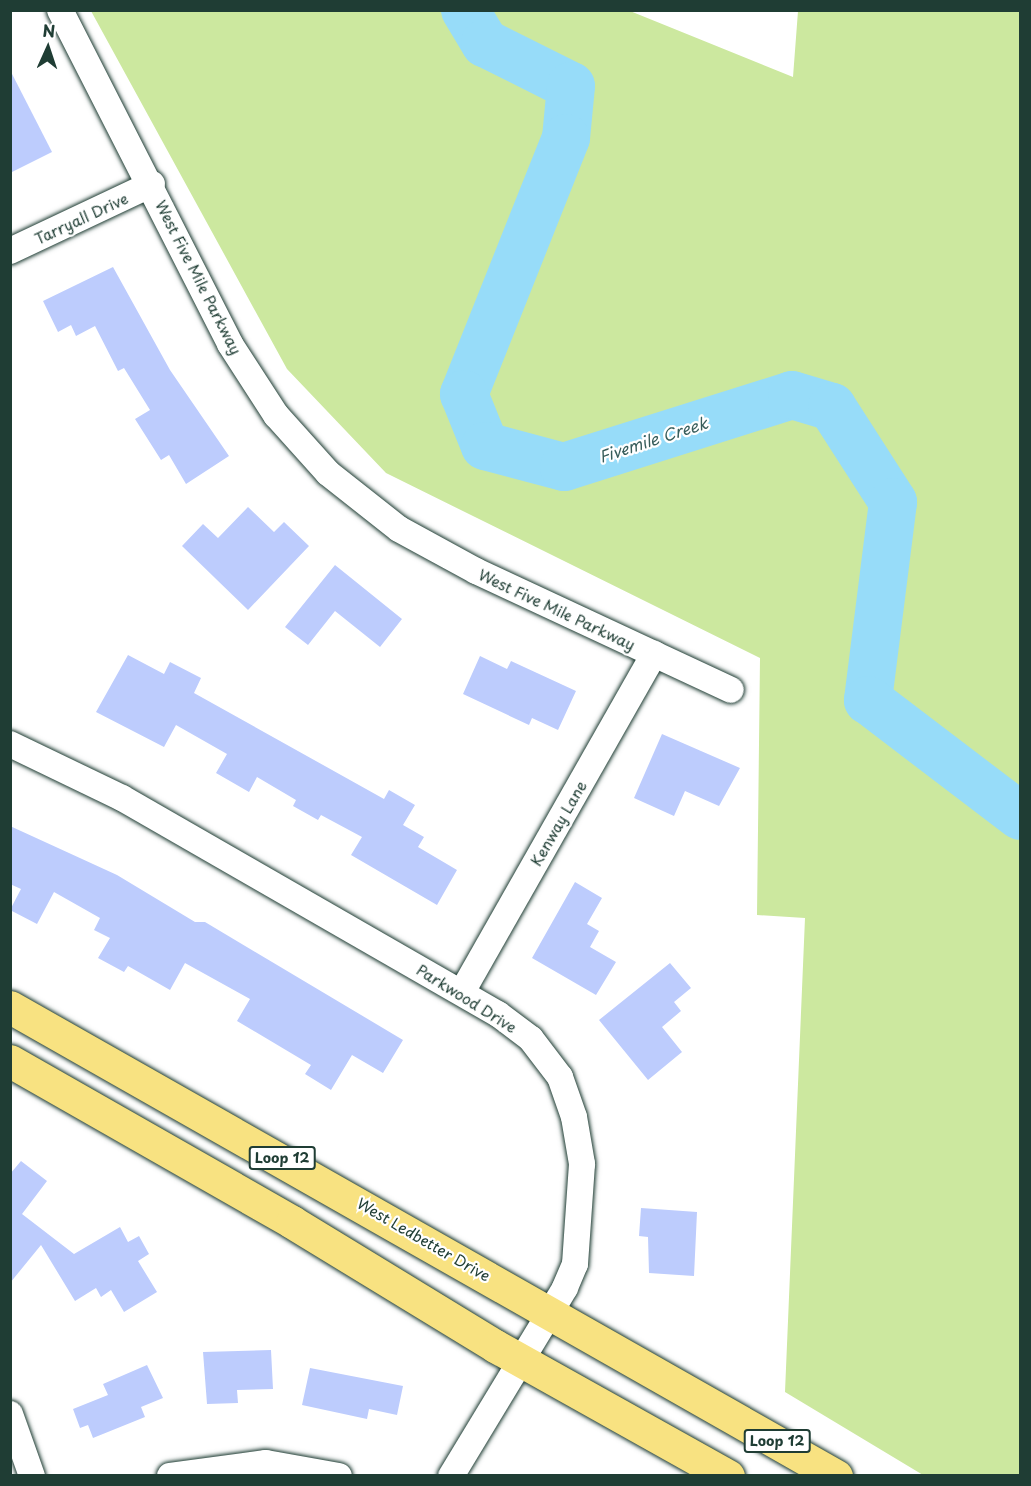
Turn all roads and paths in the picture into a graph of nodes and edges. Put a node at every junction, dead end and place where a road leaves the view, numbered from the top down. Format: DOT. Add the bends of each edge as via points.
graph roads {
  1 [pos="60,10"];
  2 [pos="152,184"];
  3 [pos="10,251"];
  4 [pos="654,654"];
  5 [pos="731,690"];
  6 [pos="10,744"];
  7 [pos="462,992"];
  8 [pos="10,1007"];
  9 [pos="10,1061"];
  10 [pos="552,1310"];
  11 [pos="522,1360"];
  12 [pos="10,1414"];
  13 [pos="32,1476"];
  14 [pos="170,1476"];
  15 [pos="339,1476"];
  16 [pos="451,1476"];
  17 [pos="728,1476"];
  18 [pos="836,1476"];
  1 -- 2 [label="street, West Five Mile Parkway"];
  2 -- 3 [label="street, Tarryall Drive"];
  2 -- 4 [label="street, West Five Mile Parkway" via="230,344 276,415 328,474 399,529"];
  4 -- 5 [label="street, West Five Mile Parkway"];
  4 -- 7 [label="street, Kenway Lane"];
  6 -- 7 [label="street, Parkwood Drive" via="122,798"];
  7 -- 10 [label="street, Parkwood Drive" via="531,1039 560,1077 574,1117 582,1164 582,1214 575,1264"];
  8 -- 10 [label="main road, West Ledbetter Drive / Loop 12"];
  9 -- 11 [label="main road"];
  10 -- 11 [label="street, Parkwood Drive"];
  10 -- 18 [label="main road, West Ledbetter Drive / Loop 12"];
  11 -- 16 [label="street, Parkwood Drive"];
  11 -- 17 [label="main road"];
  12 -- 13 [label="street"];
  14 -- 15 [label="street" via="266,1463"];
}
